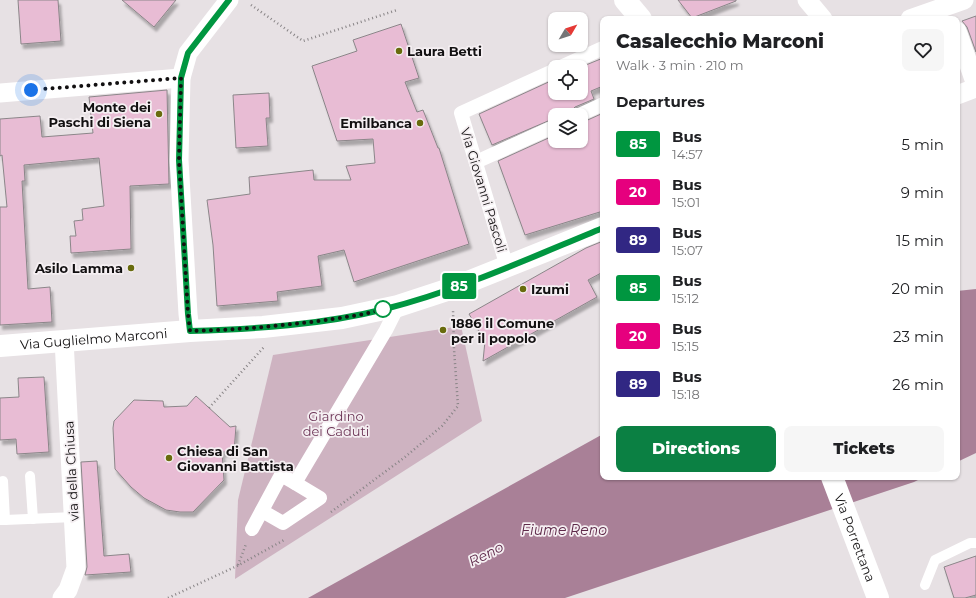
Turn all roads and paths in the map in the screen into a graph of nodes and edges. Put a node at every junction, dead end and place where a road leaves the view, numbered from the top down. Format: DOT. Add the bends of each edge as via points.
graph roads {
  1 [pos="229,0"];
  2 [pos="625,0"];
  3 [pos="807,0"];
  4 [pos="251,5"];
  5 [pos="955,8"];
  6 [pos="397,10"];
  7 [pos="638,16"];
  8 [pos="820,16"];
  9 [pos="922,16"];
  10 [pos="960,40"];
  11 [pos="600,49"];
  12 [pos="576,60"];
  13 [pos="548,73"];
  14 [pos="181,78"];
  15 [pos="976,85"];
  16 [pos="976,88"];
  17 [pos="0,93"];
  18 [pos="960,94"];
  19 [pos="600,105"];
  20 [pos="588,111"];
  21 [pos="548,129"];
  22 [pos="476,162"];
  23 [pos="600,229"];
  24 [pos="507,266"];
  25 [pos="453,288"];
  26 [pos="398,306"];
  27 [pos="190,331"];
  28 [pos="64,340"];
  29 [pos="0,346"];
  30 [pos="264,347"];
  31 [pos="209,408"];
  32 [pos="30,476"];
  33 [pos="833,480"];
  34 [pos="0,482"];
  35 [pos="295,483"];
  36 [pos="262,511"];
  37 [pos="331,512"];
  38 [pos="74,517"];
  39 [pos="33,519"];
  40 [pos="3,520"];
  41 [pos="252,529"];
  42 [pos="284,540"];
  43 [pos="976,543"];
  44 [pos="237,566"];
  45 [pos="925,586"];
  46 [pos="62,598"];
  47 [pos="168,598"];
  48 [pos="878,598"];
  1 -- 14 [label="street" via="188,53"];
  2 -- 7 [label="main road"];
  3 -- 8 [label="street"];
  4 -- 6 [label="path" via="303,41"];
  5 -- 9 [label="street"];
  10 -- 15 [label="street"];
  11 -- 12 [label="street"];
  13 -- 22 [label="street, Via Giovanni Pascoli" via="461,113"];
  14 -- 17 [label="street"];
  14 -- 27 [label="street" via="179,160"];
  16 -- 18 [label="street"];
  19 -- 20 [label="street"];
  21 -- 22 [label="street"];
  22 -- 24 [label="street, Via Giovanni Pascoli"];
  23 -- 24 [label="main road, Via Guglielmo Marconi"];
  24 -- 25 [label="main road, Via Guglielmo Marconi"];
  25 -- 26 [label="main road, Via Guglielmo Marconi"];
  25 -- 37 [label="path" via="458,406 442,426 405,457"];
  26 -- 27 [label="main road, Via Guglielmo Marconi" via="305,323"];
  26 -- 35 [label="street"];
  27 -- 28 [label="main road, Via Guglielmo Marconi"];
  28 -- 29 [label="main road, Via Guglielmo Marconi"];
  28 -- 38 [label="street, via della Chiusa"];
  30 -- 31 [label="path"];
  32 -- 39 [label="lane"];
  33 -- 48 [label="main road, Via Porrettana"];
  34 -- 40 [label="lane" via="3,482"];
  35 -- 36 [label="street" via="281,475"];
  35 -- 36 [label="street" via="320,498 283,523"];
  36 -- 41 [label="street"];
  38 -- 39 [label="lane"];
  38 -- 46 [label="street, via della Chiusa" via="76,568 68,590"];
  39 -- 40 [label="lane"];
  41 -- 44 [label="path"];
  42 -- 44 [label="path"];
  43 -- 45 [label="lane" via="970,543 935,560"];
  44 -- 47 [label="path"];
}
